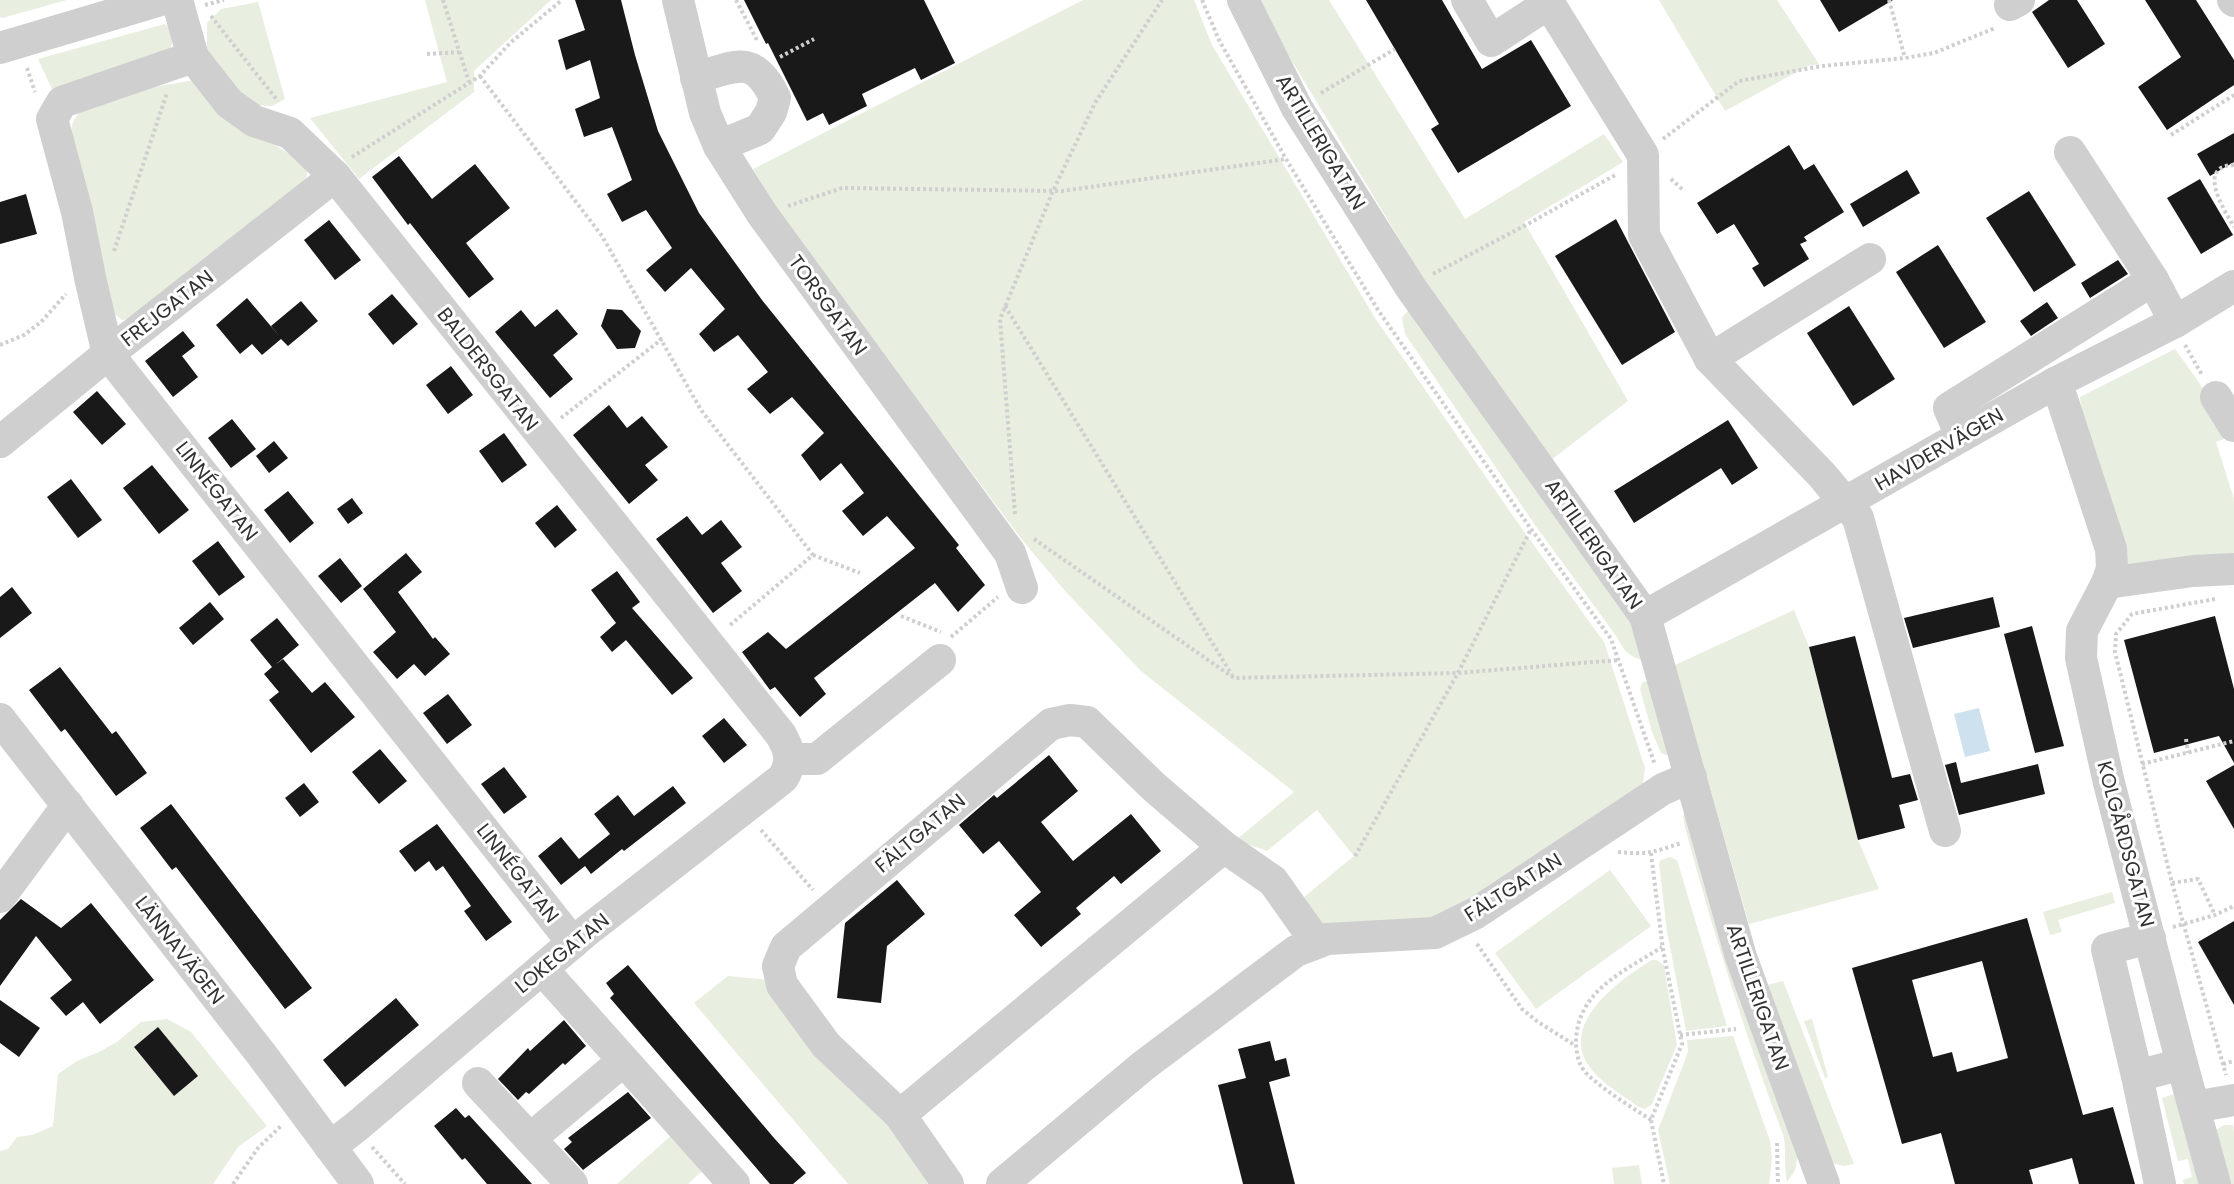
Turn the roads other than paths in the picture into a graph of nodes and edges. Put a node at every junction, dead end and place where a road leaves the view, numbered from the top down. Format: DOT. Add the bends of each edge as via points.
graph roads {
  1 [pos="161,0"];
  2 [pos="678,0"];
  3 [pos="1243,0"];
  4 [pos="1467,0"];
  5 [pos="1548,1"];
  6 [pos="190,3"];
  7 [pos="13,55"];
  8 [pos="194,57"];
  9 [pos="696,78"];
  10 [pos="719,146"];
  11 [pos="2070,152"];
  12 [pos="335,176"];
  13 [pos="1870,259"];
  14 [pos="2153,280"];
  15 [pos="2234,286"];
  16 [pos="2177,329"];
  17 [pos="108,354"];
  18 [pos="1710,359"];
  19 [pos="2055,383"];
  20 [pos="2227,391"];
  21 [pos="2234,426"];
  22 [pos="1961,436"];
  23 [pos="0,442"];
  24 [pos="1844,503"];
  25 [pos="1020,581"];
  26 [pos="2108,583"];
  27 [pos="2229,584"];
  28 [pos="1645,616"];
  29 [pos="940,660"];
  30 [pos="0,718"];
  31 [pos="791,759"];
  32 [pos="1677,783"];
  33 [pos="68,805"];
  34 [pos="1946,831"];
  35 [pos="1224,847"];
  36 [pos="0,897"];
  37 [pos="2150,938"];
  38 [pos="573,943"];
  39 [pos="1317,943"];
  40 [pos="542,969"];
  41 [pos="623,1061"];
  42 [pos="2182,1064"];
  43 [pos="2137,1076"];
  44 [pos="478,1083"];
  45 [pos="2234,1100"];
  46 [pos="2194,1107"];
  47 [pos="900,1115"];
  48 [pos="530,1139"];
  49 [pos="330,1147"];
  50 [pos="358,1184"];
  51 [pos="572,1184"];
  52 [pos="734,1184"];
  53 [pos="948,1184"];
  54 [pos="1002,1184"];
  55 [pos="1824,1184"];
  56 [pos="2160,1184"];
  57 [pos="2215,1184"];
  1 -- 7 [label="street"];
  2 -- 9 [label="street, TORSGATAN"];
  3 -- 28 [label="street, ARTILLERIGATAN" via="1297,108 1411,288"];
  4 -- 5 [label="street" via="1491,41"];
  5 -- 18 [label="street" via="1643,155 1644,235"];
  6 -- 8 [label="street, BALDERSGATAN"];
  8 -- 12 [label="street, BALDERSGATAN" via="229,103 254,121 290,133"];
  8 -- 17 [label="street, LINNÉGATAN" via="62,102 52,119"];
  9 -- 10 [label="street, TORSGATAN"];
  9 -- 10 [label="street" via="736,66 756,70 767,80 775,98 760,129"];
  10 -- 25 [label="street, TORSGATAN" via="762,214 1010,553"];
  11 -- 14 [label="street"];
  12 -- 17 [label="street, FREJGATAN"];
  12 -- 31 [label="street, BALDERSGATAN" via="781,735"];
  13 -- 18 [label="street"];
  14 -- 16 [label="street"];
  14 -- 22 [label="street" via="1949,408"];
  15 -- 16 [label="street, HAVDERVÄGEN"];
  16 -- 19 [label="street, HAVDERVÄGEN"];
  17 -- 23 [label="street, FREJGATAN"];
  17 -- 38 [label="street, LINNÉGATAN"];
  18 -- 24 [label="street"];
  19 -- 22 [label="street, HAVDERVÄGEN"];
  19 -- 26 [label="street, KOLGÅRDSGATAN" via="2111,549"];
  20 -- 21 [label="street"];
  22 -- 24 [label="street, HAVDERVÄGEN"];
  24 -- 28 [label="street, HAVDERVÄGEN"];
  24 -- 34 [label="street" via="1858,518"];
  26 -- 27 [label="street" via="2193,571"];
  26 -- 37 [label="street, KOLGÅRDSGATAN" via="2082,631 2081,658"];
  28 -- 32 [label="street, ARTILLERIGATAN"];
  29 -- 31 [label="street" via="817,759"];
  30 -- 33 [label="street, LÄNNAVÄGEN"];
  31 -- 38 [label="street, LOKEGATAN" via="783,778"];
  32 -- 39 [label="street, FÄLTGATAN" via="1476,913 1435,933 1328,939"];
  32 -- 55 [label="street, ARTILLERIGATAN"];
  33 -- 36 [label="street"];
  33 -- 49 [label="street, LÄNNAVÄGEN"];
  35 -- 39 [label="street, FÄLTGATAN" via="1273,880"];
  35 -- 47 [label="street"];
  35 -- 47 [label="street, FÄLTGATAN" via="1154,788 1086,722 1052,724 829,909 786,947 778,966 782,985 826,1045"];
  37 -- 42 [label="street, KOLGÅRDSGATAN"];
  37 -- 43 [label="street" via="2107,949"];
  38 -- 40 [label="street, LOKEGATAN"];
  39 -- 54 [label="street, FÄLTGATAN" via="1296,951 1143,1066"];
  40 -- 41 [label="street"];
  40 -- 49 [label="street, LOKEGATAN"];
  41 -- 48 [label="street"];
  41 -- 52 [label="street"];
  42 -- 43 [label="street"];
  42 -- 46 [label="street, KOLGÅRDSGATAN"];
  43 -- 56 [label="street"];
  44 -- 48 [label="street"];
  45 -- 46 [label="street"];
  46 -- 57 [label="street, KOLGÅRDSGATAN"];
  47 -- 53 [label="street, FÄLTGATAN"];
  48 -- 51 [label="street"];
  49 -- 50 [label="street, LÄNNAVÄGEN"];
}
